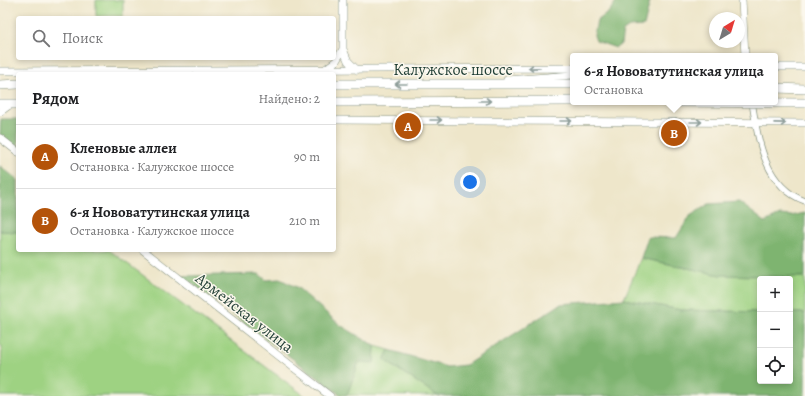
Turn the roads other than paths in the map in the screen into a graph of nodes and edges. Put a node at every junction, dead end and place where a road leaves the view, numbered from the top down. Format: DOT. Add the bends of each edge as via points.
graph roads {
  1 [pos="343,0"];
  2 [pos="742,0"];
  3 [pos="343,49"];
  4 [pos="745,53"];
  5 [pos="778,67"];
  6 [pos="805,67"];
  7 [pos="570,68"];
  8 [pos="43,69"];
  9 [pos="0,70"];
  10 [pos="324,70"];
  11 [pos="357,70"];
  12 [pos="71,72"];
  13 [pos="570,75"];
  14 [pos="0,84"];
  15 [pos="16,84"];
  16 [pos="336,84"];
  17 [pos="454,84"];
  18 [pos="570,84"];
  19 [pos="778,88"];
  20 [pos="805,89"];
  21 [pos="570,101"];
  22 [pos="336,102"];
  23 [pos="778,103"];
  24 [pos="805,103"];
  25 [pos="0,104"];
  26 [pos="15,104"];
  27 [pos="752,105"];
  28 [pos="0,112"];
  29 [pos="336,120"];
  30 [pos="755,123"];
  31 [pos="805,123"];
  32 [pos="0,138"];
  33 [pos="16,150"];
  34 [pos="805,201"];
  35 [pos="146,252"];
  36 [pos="330,396"];
  1 -- 3 [label="street"];
  2 -- 4 [label="street"];
  3 -- 10 [label="street" via="336,61"];
  3 -- 11 [label="street" via="348,61"];
  5 -- 6 [label="street"];
  7 -- 11 [label="street, one-way"];
  8 -- 9 [label="street"];
  8 -- 10 [label="street"];
  8 -- 12 [label="street"];
  10 -- 11 [label="street"];
  13 -- 17 [label="street"];
  14 -- 15 [label="highway"];
  17 -- 16 [label="highway, Калужское шоссе, one-way"];
  17 -- 18 [label="highway, Калужское шоссе"];
  19 -- 20 [label="highway"];
  22 -- 21 [label="highway, Калужское шоссе, one-way"];
  23 -- 24 [label="highway, bridge"];
  25 -- 26 [label="highway"];
  26 -- 28 [label="street"];
  27 -- 30 [label="street"];
  29 -- 30 [label="street, one-way"];
  30 -- 31 [label="street, one-way"];
  30 -- 34 [label="street" via="764,159 777,180"];
  32 -- 33 [label="street"];
  35 -- 36 [label="street, Армейская улица"];
}
